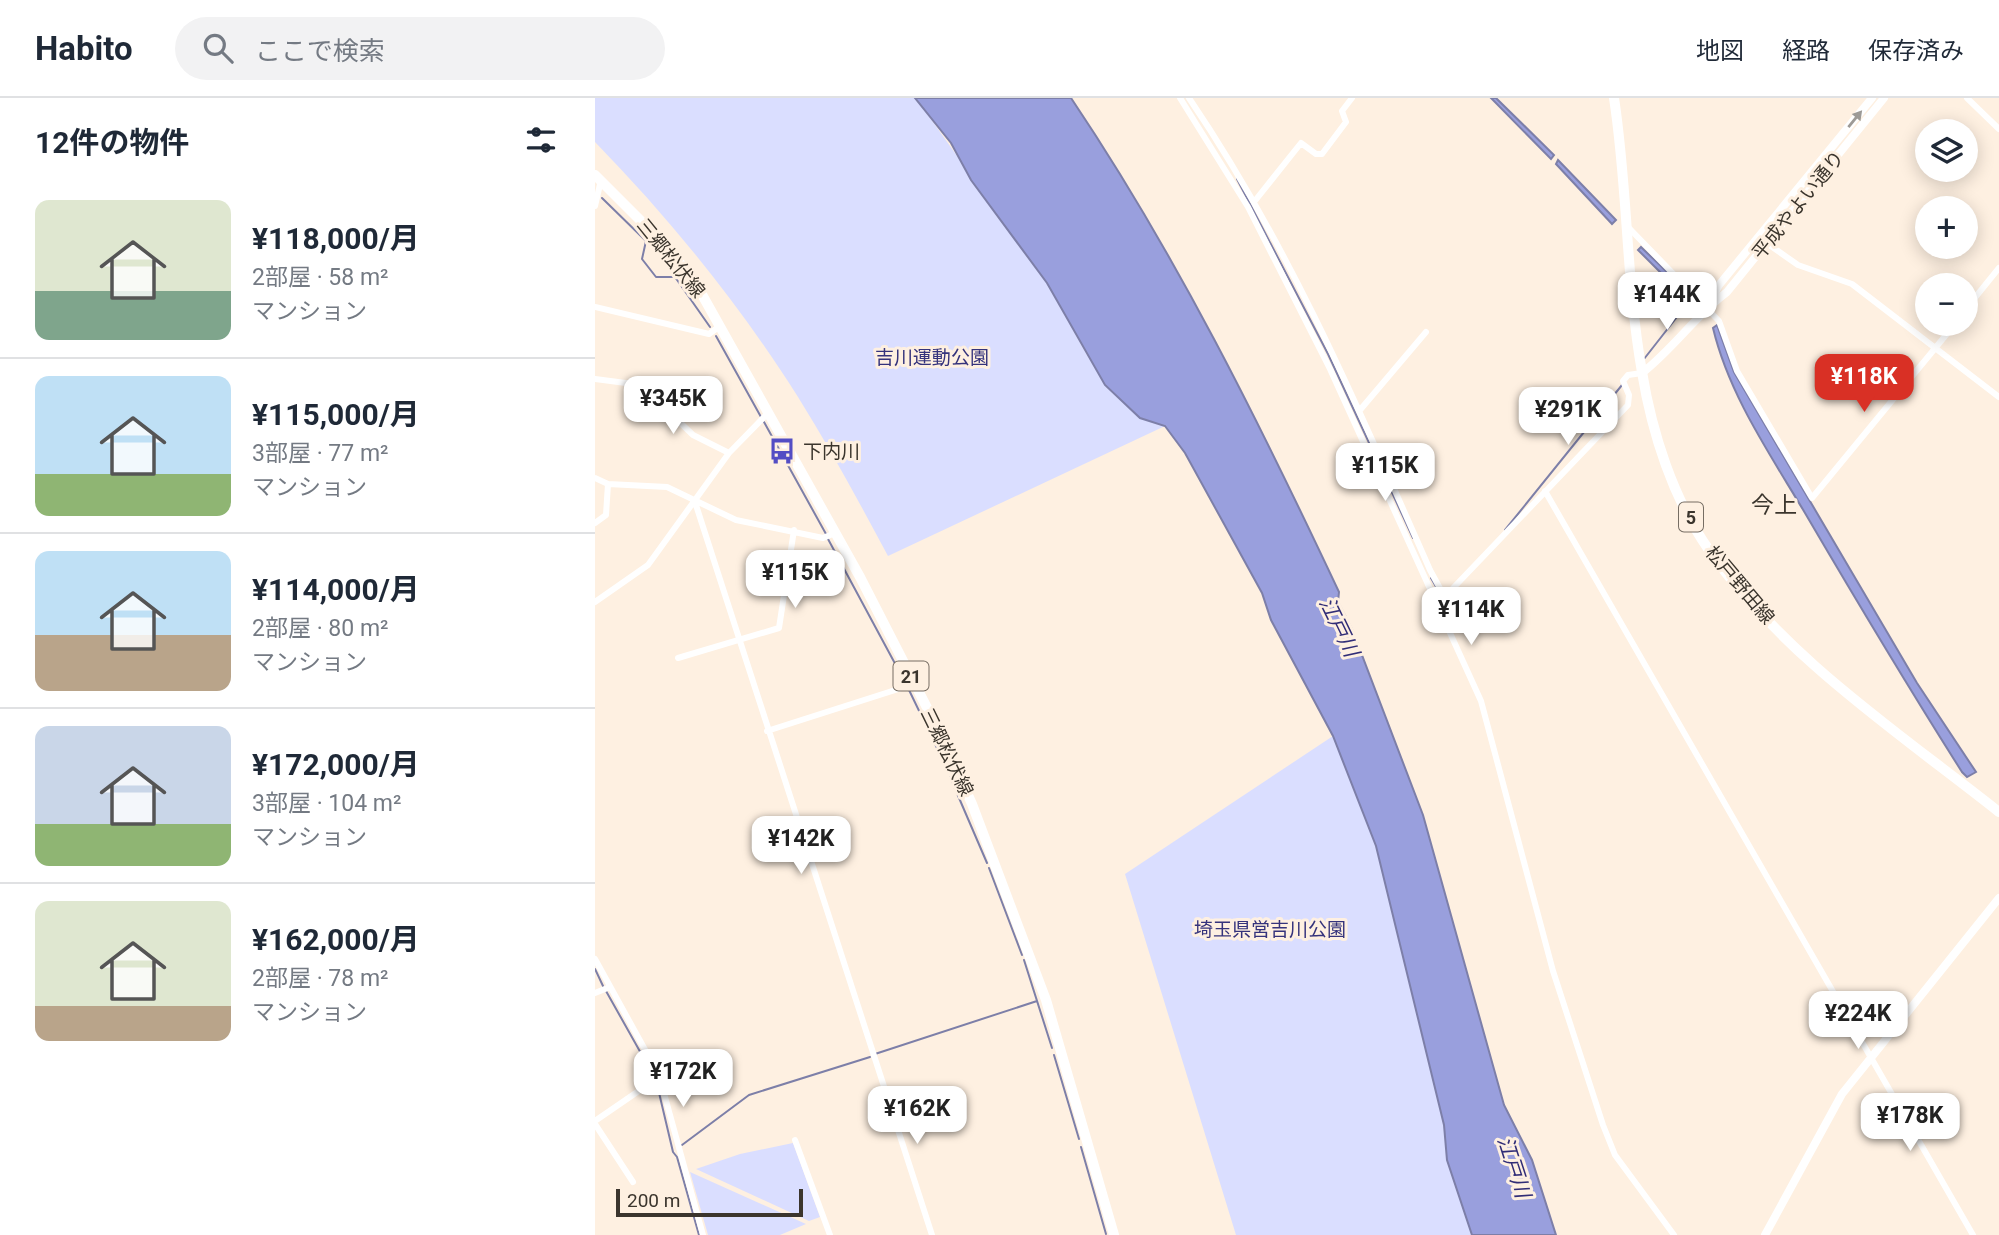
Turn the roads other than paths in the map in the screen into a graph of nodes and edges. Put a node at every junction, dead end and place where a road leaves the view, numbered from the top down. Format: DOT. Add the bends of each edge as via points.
graph roads {
  1 [pos="1180,98"];
  2 [pos="1189,98"];
  3 [pos="1352,98"];
  4 [pos="1614,98"];
  5 [pos="1872,98"];
  6 [pos="1884,98"];
  7 [pos="1967,98"];
  8 [pos="1999,129"];
  9 [pos="598,177"];
  10 [pos="1255,202"];
  11 [pos="595,206"];
  12 [pos="1248,207"];
  13 [pos="1627,226"];
  14 [pos="1768,244"];
  15 [pos="1999,268"];
  16 [pos="1978,294"];
  17 [pos="595,307"];
  18 [pos="1707,307"];
  19 [pos="721,326"];
  20 [pos="1426,332"];
  21 [pos="1945,336"];
  22 [pos="1936,346"];
  23 [pos="1642,373"];
  24 [pos="595,379"];
  25 [pos="1999,397"];
  26 [pos="1360,410"];
  27 [pos="763,418"];
  28 [pos="729,453"];
  29 [pos="595,477"];
  30 [pos="608,484"];
  31 [pos="1545,491"];
  32 [pos="695,502"];
  33 [pos="595,523"];
  34 [pos="794,530"];
  35 [pos="830,535"];
  36 [pos="1447,596"];
  37 [pos="595,602"];
  38 [pos="1436,606"];
  39 [pos="738,639"];
  40 [pos="678,657"];
  41 [pos="914,684"];
  42 [pos="767,731"];
  43 [pos="1999,812"];
  44 [pos="1999,898"];
  45 [pos="595,959"];
  46 [pos="610,987"];
  47 [pos="595,993"];
  48 [pos="1871,1058"];
  49 [pos="643,1088"];
  50 [pos="595,1123"];
  51 [pos="795,1140"];
  52 [pos="633,1182"];
  53 [pos="703,1235"];
  54 [pos="830,1235"];
  55 [pos="932,1235"];
  56 [pos="1114,1235"];
  57 [pos="1674,1235"];
  58 [pos="1765,1235"];
  59 [pos="1973,1235"];
  1 -- 12 [label="street"];
  2 -- 10 [label="street"];
  3 -- 10 [label="street" via="1342,111 1346,122 1322,154 1301,143"];
  4 -- 13 [label="main road, 松戸野田線 / 5"];
  18 -- 5 [label="street, 平成やよい通り, one-way" via="1719,285"];
  6 -- 14 [label="street, 平成やよい通り"];
  7 -- 8 [label="street"];
  9 -- 11 [label="street"];
  9 -- 19 [label="main road, 三郷松伏線 / 21" via="667,247"];
  10 -- 12 [label="street"];
  10 -- 26 [label="street"];
  12 -- 38 [label="street" via="1330,369"];
  13 -- 18 [label="street"];
  13 -- 23 [label="main road, 松戸野田線 / 5"];
  14 -- 18 [label="street, 平成やよい通り" via="1727,292"];
  14 -- 22 [label="street" via="1798,265 1852,284"];
  15 -- 16 [label="street"];
  17 -- 19 [label="street" via="709,334"];
  18 -- 22 [label="street" via="1719,321 1737,371 1812,498"];
  18 -- 23 [label="street, 平成やよい通り" via="1666,354"];
  19 -- 27 [label="main road, 三郷松伏線 / 21"];
  20 -- 26 [label="street"];
  21 -- 22 [label="street"];
  22 -- 25 [label="street"];
  23 -- 31 [label="street" via="1628,375 1623,381 1628,405"];
  23 -- 43 [label="main road, 松戸野田線 / 5" via="1654,425 1678,492 1707,548 1743,594 1831,679"];
  24 -- 28 [label="street" via="641,385 693,435"];
  26 -- 36 [label="street" via="1430,570"];
  27 -- 28 [label="street"];
  27 -- 35 [label="main road, 三郷松伏線 / 21"];
  28 -- 32 [label="street"];
  29 -- 30 [label="street"];
  30 -- 32 [label="street" via="667,487"];
  30 -- 33 [label="street" via="606,515"];
  31 -- 36 [label="street"];
  31 -- 48 [label="street"];
  32 -- 34 [label="street" via="736,520"];
  32 -- 37 [label="street" via="648,565"];
  32 -- 39 [label="street"];
  34 -- 35 [label="street"];
  34 -- 39 [label="street" via="779,628"];
  35 -- 41 [label="main road, 三郷松伏線 / 21"];
  36 -- 38 [label="street"];
  38 -- 57 [label="street" via="1485,713 1553,971 1603,1125 1623,1167"];
  39 -- 40 [label="street"];
  39 -- 42 [label="street"];
  41 -- 42 [label="street"];
  41 -- 56 [label="main road, 三郷松伏線 / 21" via="972,804 1027,943"];
  42 -- 55 [label="street"];
  44 -- 48 [label="street"];
  45 -- 46 [label="street"];
  46 -- 47 [label="street"];
  46 -- 53 [label="street" via="659,1074"];
  48 -- 58 [label="street" via="1831,1111"];
  48 -- 59 [label="street"];
  49 -- 50 [label="street"];
  50 -- 52 [label="street"];
  51 -- 54 [label="street"];
}
